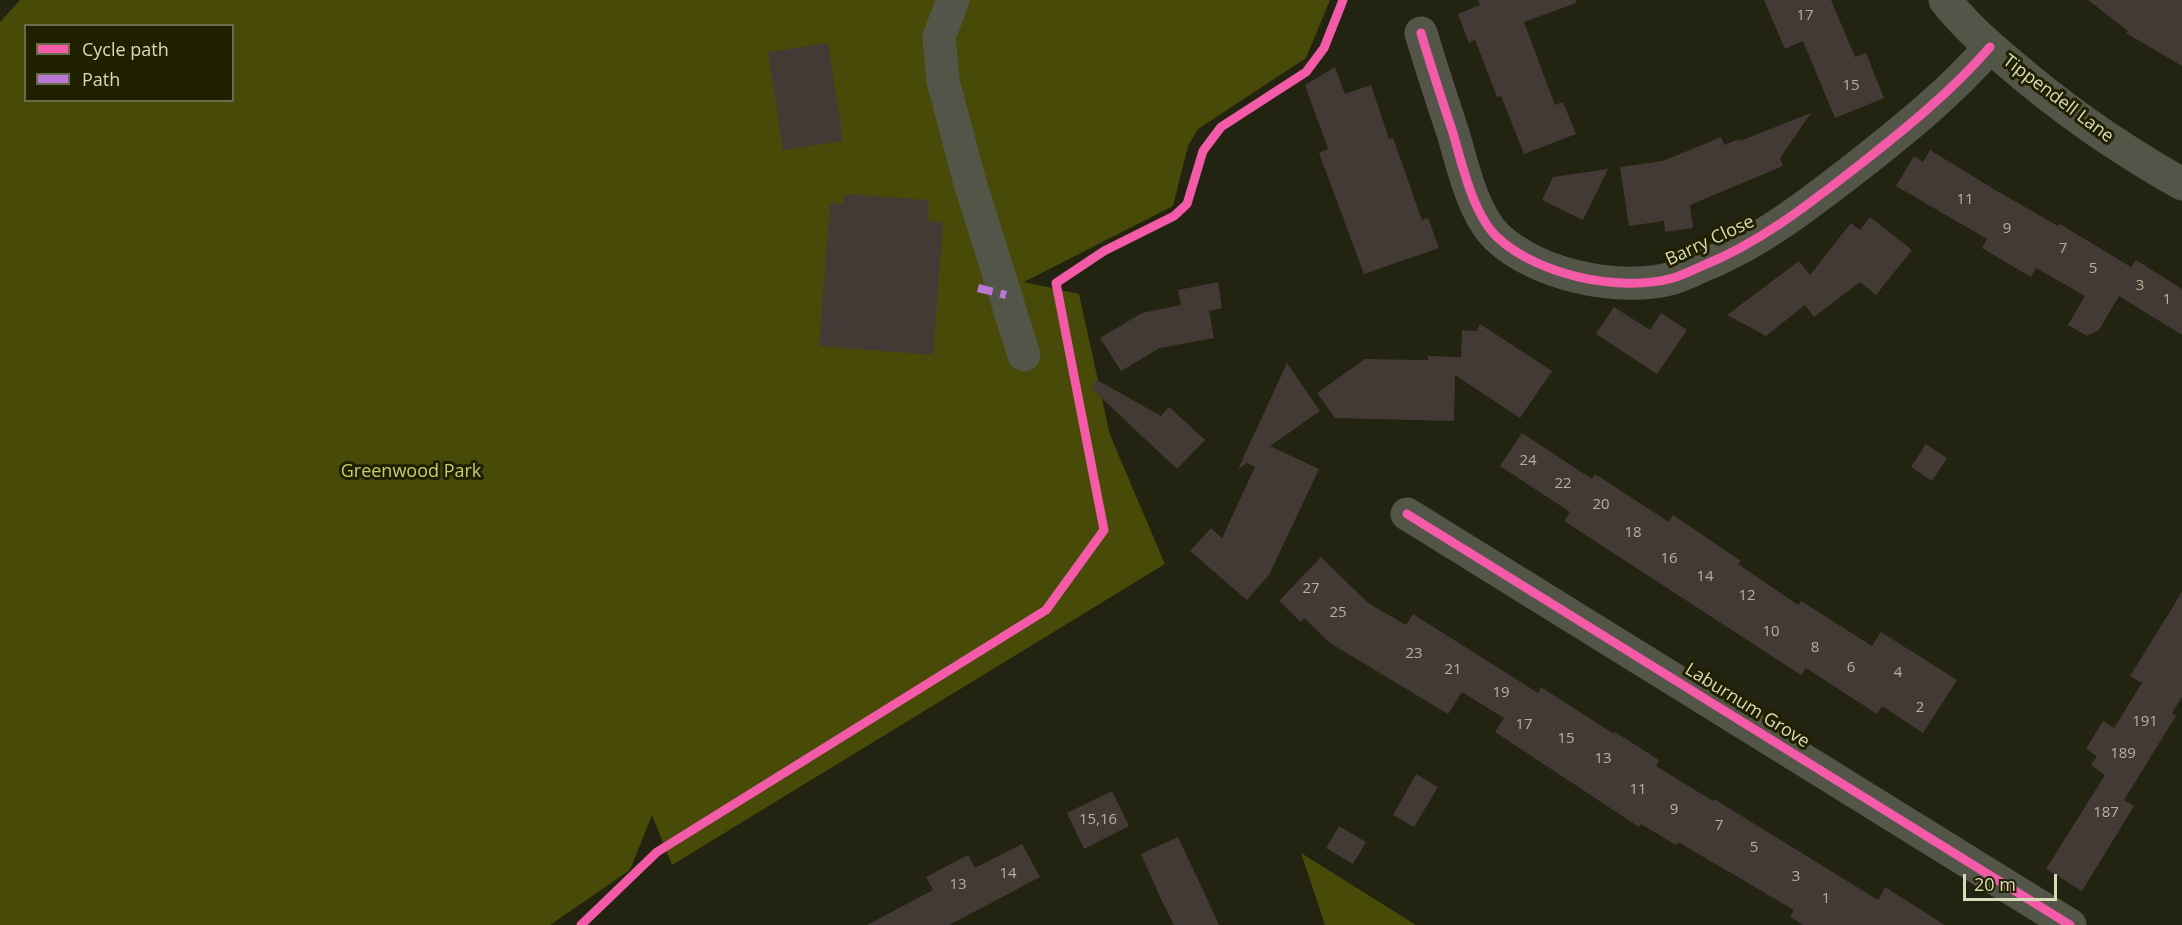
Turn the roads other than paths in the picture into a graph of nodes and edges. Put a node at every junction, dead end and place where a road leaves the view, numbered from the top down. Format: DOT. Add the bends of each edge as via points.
graph roads {
  1 [pos="953,0"];
  2 [pos="1946,0"];
  3 [pos="1421,33"];
  4 [pos="1990,47"];
  5 [pos="2182,184"];
  6 [pos="1024,355"];
  7 [pos="1407,514"];
  8 [pos="2070,925"];
  1 -- 6 [label="street" via="939,37 943,81"];
  2 -- 4 [label="street, Tippendell Lane"];
  3 -- 4 [label="street, Barry Close" via="1467,179 1481,213 1497,236 1523,255 1556,271 1592,280 1640,283 1673,278 1719,259 1803,209 1952,87"];
  4 -- 5 [label="street, Tippendell Lane" via="2087,125"];
  7 -- 8 [label="street, Laburnum Grove"];
}
